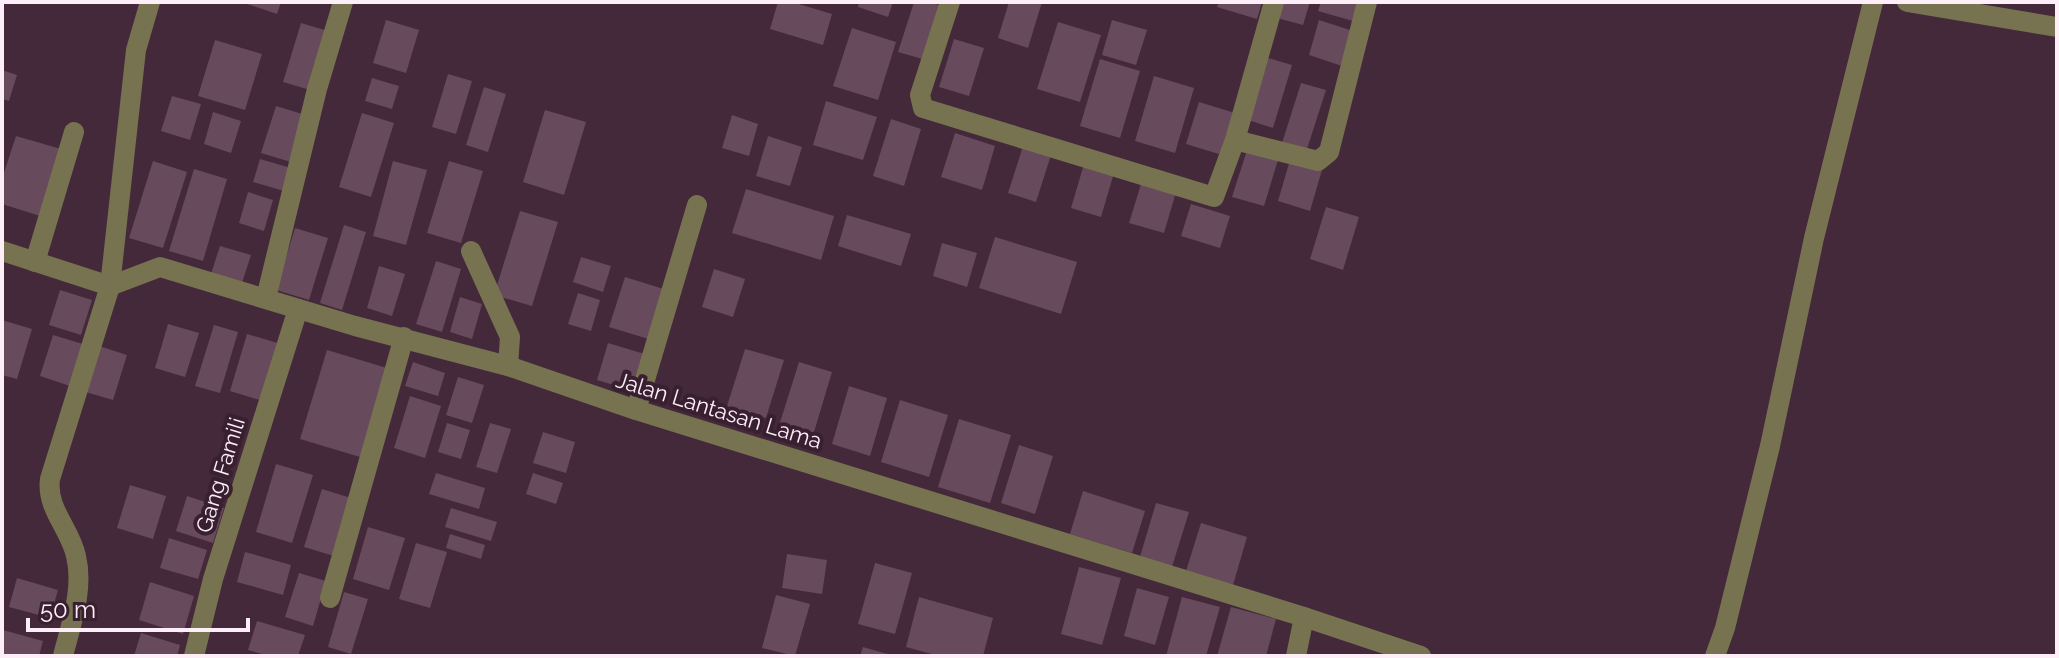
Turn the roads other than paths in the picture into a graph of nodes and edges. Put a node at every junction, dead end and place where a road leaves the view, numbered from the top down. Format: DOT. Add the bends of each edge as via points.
graph roads {
  1 [pos="150,2"];
  2 [pos="343,2"];
  3 [pos="950,2"];
  4 [pos="1274,2"];
  5 [pos="1367,2"];
  6 [pos="1873,2"];
  7 [pos="1907,2"];
  8 [pos="2057,27"];
  9 [pos="74,132"];
  10 [pos="1235,140"];
  11 [pos="697,205"];
  12 [pos="2,251"];
  13 [pos="471,251"];
  14 [pos="35,262"];
  15 [pos="110,286"];
  16 [pos="266,298"];
  17 [pos="298,309"];
  18 [pos="404,337"];
  19 [pos="508,366"];
  20 [pos="636,410"];
  21 [pos="330,598"];
  22 [pos="1304,617"];
  23 [pos="63,656"];
  24 [pos="194,656"];
  25 [pos="1296,656"];
  26 [pos="1421,656"];
  27 [pos="1715,656"];
  1 -- 15 [label="street" via="136,50"];
  2 -- 16 [label="street"];
  3 -- 10 [label="street" via="920,95 923,108 1214,197"];
  4 -- 10 [label="street"];
  5 -- 10 [label="street" via="1329,152 1318,161"];
  6 -- 27 [label="street" via="1814,238 1770,446"];
  7 -- 8 [label="street"];
  9 -- 14 [label="street"];
  11 -- 20 [label="street"];
  12 -- 14 [label="street"];
  13 -- 19 [label="street" via="510,337"];
  14 -- 15 [label="street"];
  15 -- 16 [label="street, Jalan Lantasan Lama" via="160,267"];
  15 -- 23 [label="street" via="48,492 76,554 78,575"];
  16 -- 17 [label="street, Jalan Lantasan Lama"];
  17 -- 18 [label="street, Jalan Lantasan Lama"];
  17 -- 24 [label="street, Gang Famili"];
  18 -- 19 [label="street, Jalan Lantasan Lama"];
  18 -- 21 [label="street"];
  19 -- 20 [label="street, Jalan Lantasan Lama"];
  20 -- 22 [label="street, Jalan Lantasan Lama"];
  22 -- 25 [label="street"];
  22 -- 26 [label="street, Jalan Lantasan Lama"];
}
